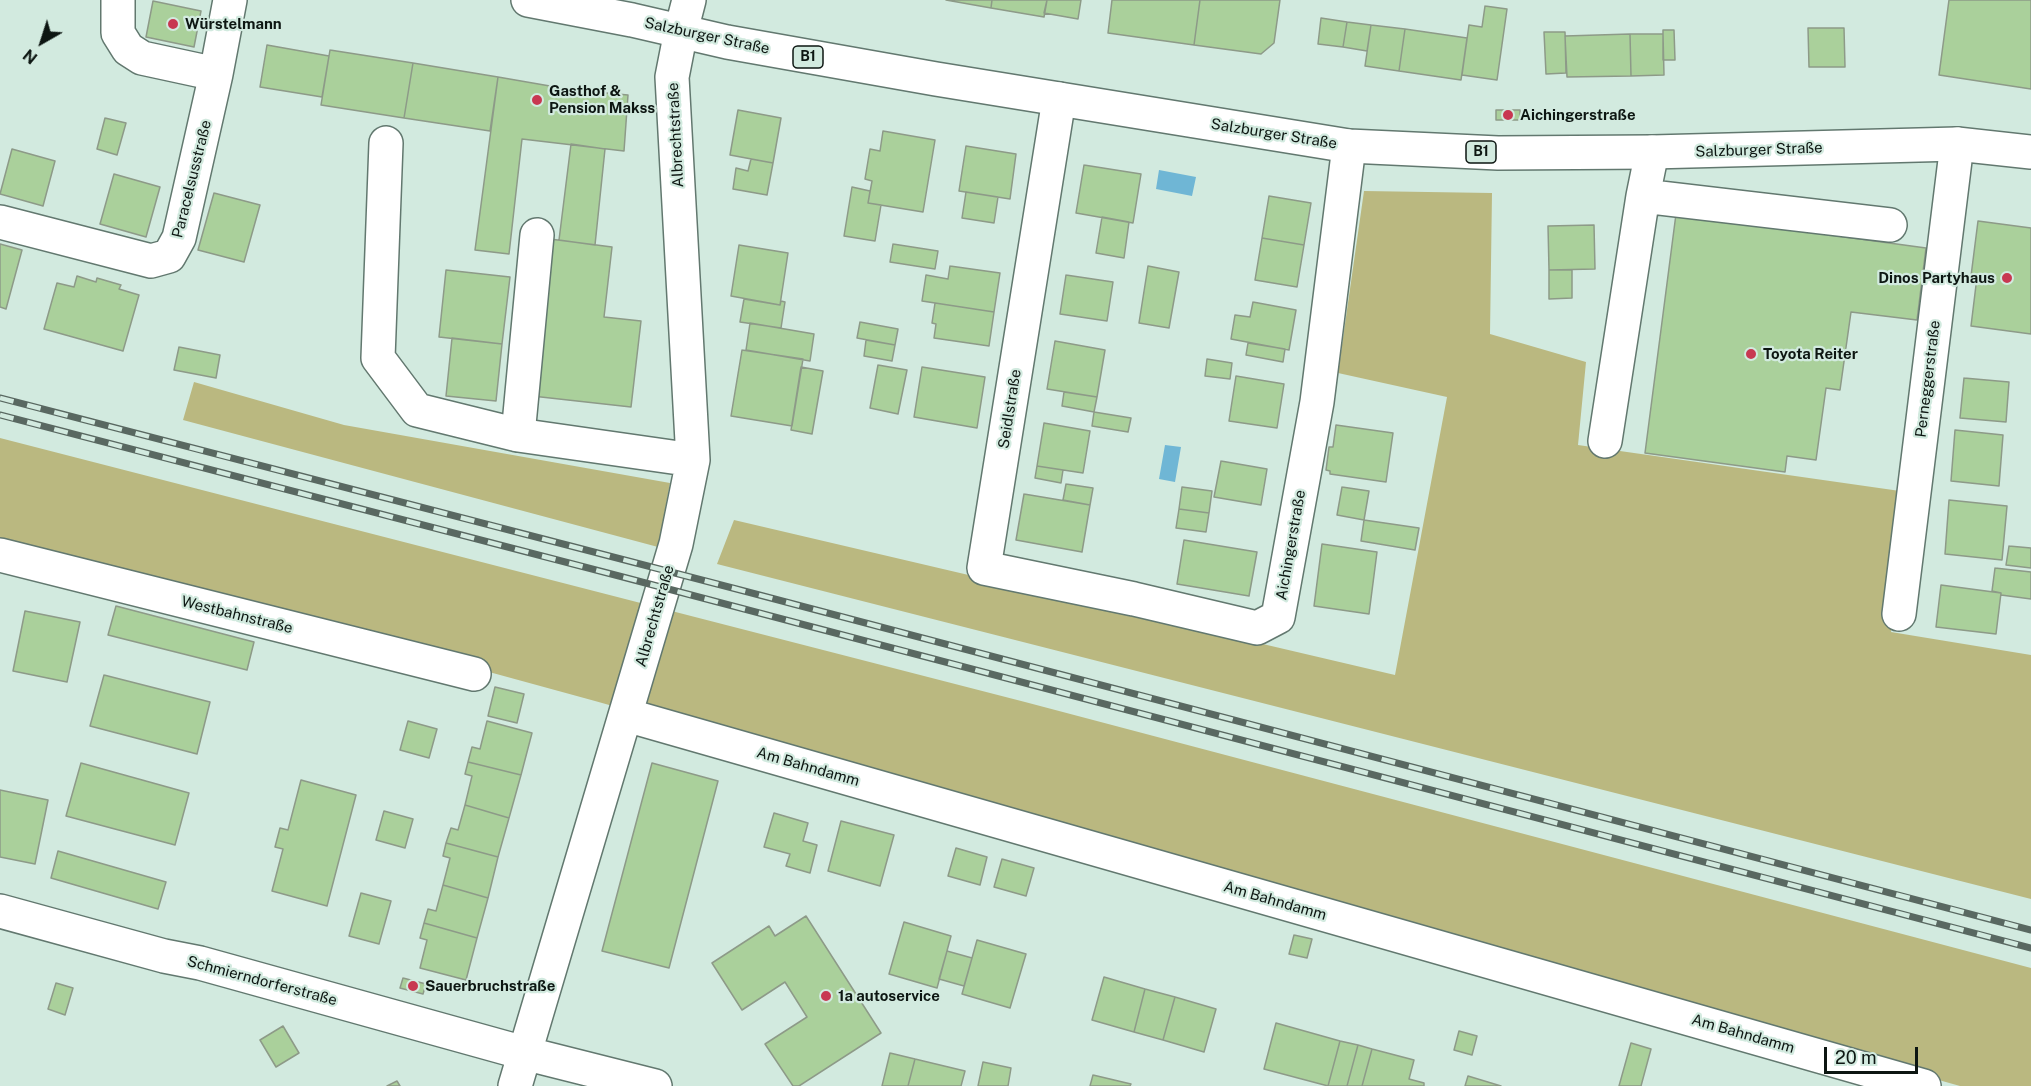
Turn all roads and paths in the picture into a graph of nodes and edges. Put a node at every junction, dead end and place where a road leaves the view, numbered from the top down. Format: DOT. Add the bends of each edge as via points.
graph roads {
  1 [pos="118,0"];
  2 [pos="230,0"];
  3 [pos="528,0"];
  4 [pos="689,0"];
  5 [pos="681,31"];
  6 [pos="216,74"];
  7 [pos="1059,99"];
  8 [pos="386,143"];
  9 [pos="1957,144"];
  10 [pos="1349,146"];
  11 [pos="1652,152"];
  12 [pos="2031,152"];
  13 [pos="1643,196"];
  14 [pos="0,222"];
  15 [pos="1890,225"];
  16 [pos="537,235"];
  17 [pos="518,435"];
  18 [pos="1605,441"];
  19 [pos="693,460"];
  20 [pos="0,555"];
  21 [pos="1134,599"];
  22 [pos="1899,614"];
  23 [pos="474,674"];
  24 [pos="626,716"];
  25 [pos="0,911"];
  26 [pos="524,1053"];
  27 [pos="515,1086"];
  28 [pos="655,1086"];
  29 [pos="1924,1086"];
  1 -- 6 [label="street" via="118,33 128,48 142,58"];
  2 -- 6 [label="street, Paracelsusstraße"];
  3 -- 5 [label="street, Salzburger Straße / B1"];
  4 -- 5 [label="street, Albrechtstraße"];
  5 -- 7 [label="street, Salzburger Straße / B1"];
  5 -- 19 [label="street, Albrechtstraße" via="672,77"];
  6 -- 14 [label="street, Paracelsusstraße" via="179,238 169,255 151,261"];
  7 -- 10 [label="street, Salzburger Straße / B1"];
  7 -- 21 [label="street, Seidlstraße" via="984,568"];
  8 -- 17 [label="street" via="378,358 417,410"];
  9 -- 11 [label="street, Salzburger Straße / B1"];
  9 -- 12 [label="street, Salzburger Straße / B1"];
  9 -- 22 [label="street, Perneggerstraße"];
  10 -- 11 [label="street, Salzburger Straße / B1" via="1498,153"];
  10 -- 21 [label="street, Aichingerstraße" via="1317,402 1278,617 1257,628"];
  11 -- 13 [label="street"];
  13 -- 15 [label="street"];
  13 -- 18 [label="street"];
  16 -- 17 [label="street"];
  17 -- 19 [label="street"];
  19 -- 24 [label="street, Albrechtstraße" via="675,544"];
  20 -- 23 [label="street, Westbahnstraße"];
  24 -- 26 [label="street, Albrechtstraße"];
  24 -- 29 [label="street, Am Bahndamm"];
  25 -- 26 [label="street, Schmierndorferstraße"];
  26 -- 27 [label="street"];
  26 -- 28 [label="street"];
}
